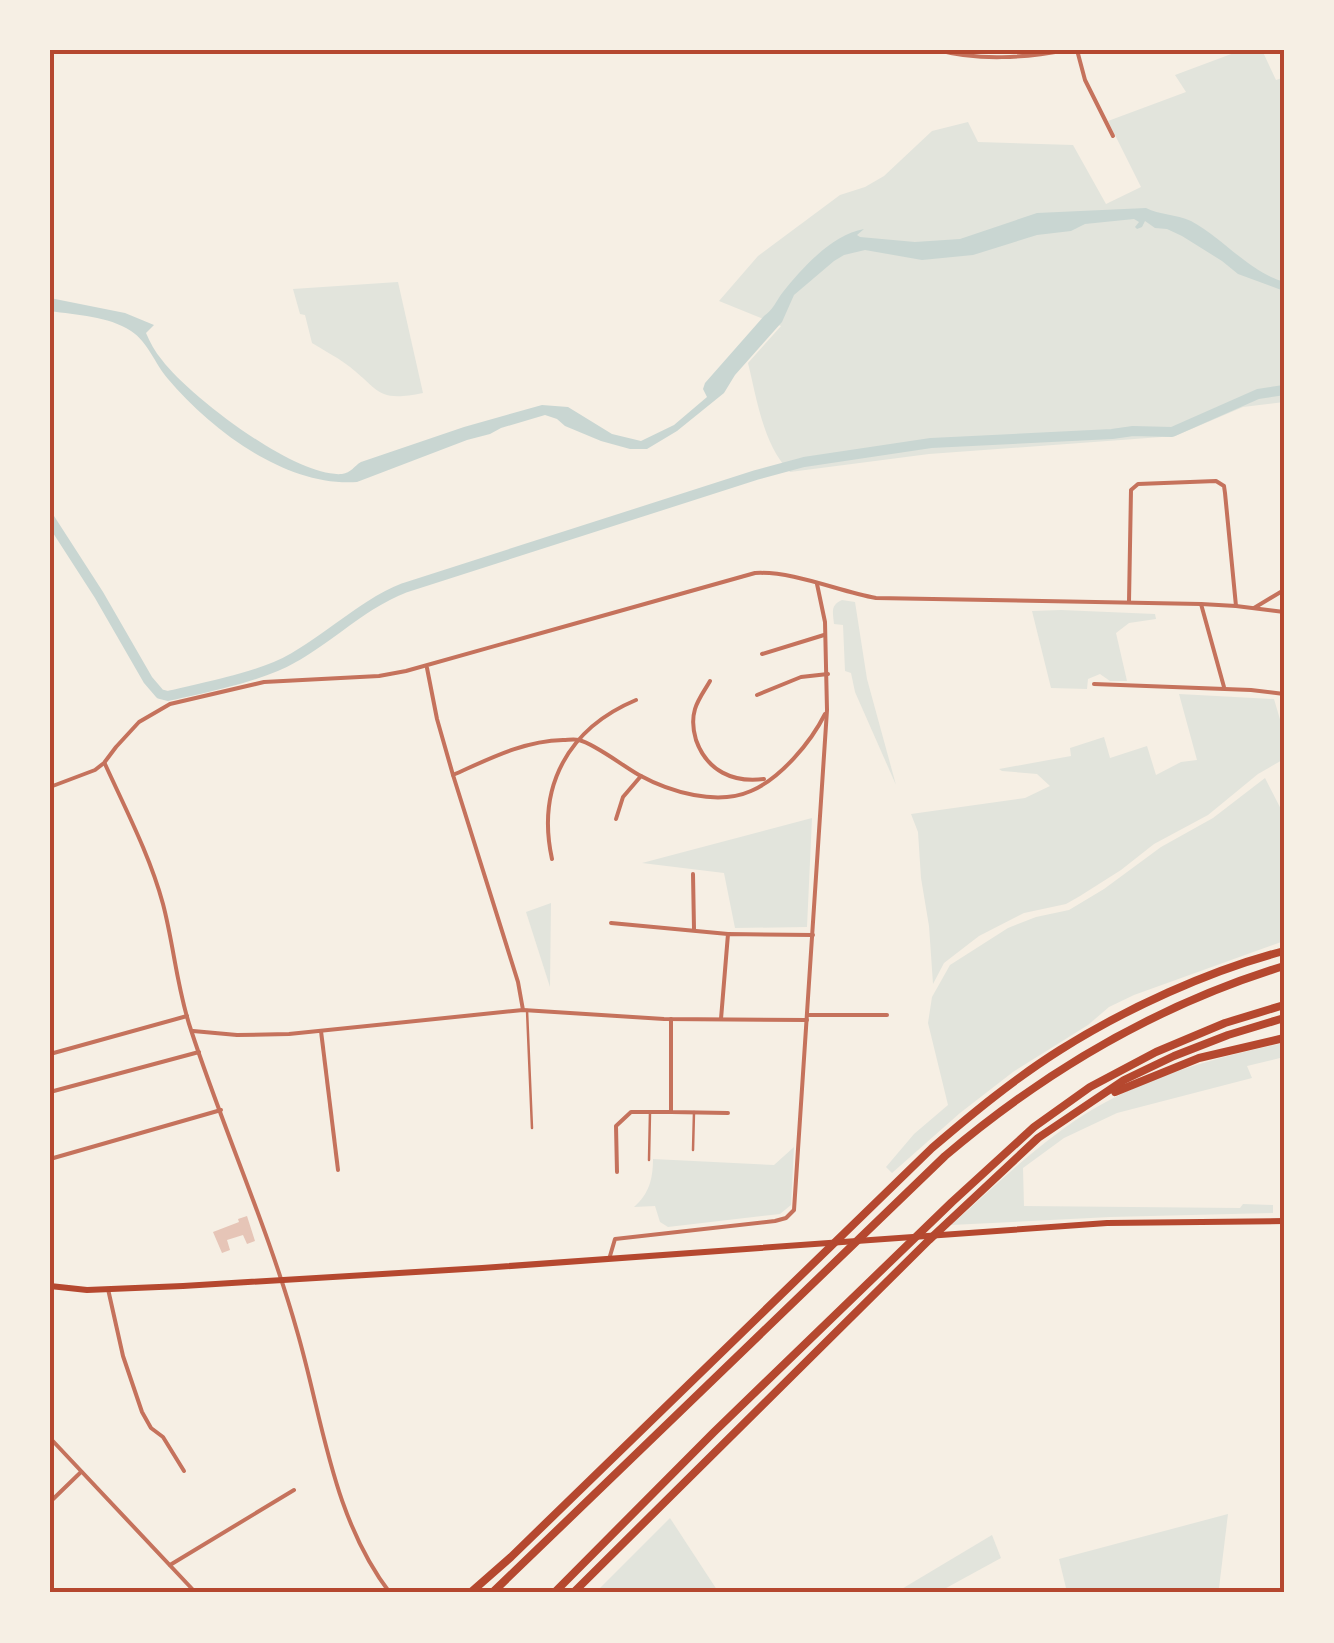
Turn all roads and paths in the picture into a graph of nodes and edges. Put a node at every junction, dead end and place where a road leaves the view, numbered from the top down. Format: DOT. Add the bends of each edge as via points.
graph roads {
  1 [pos="938,50"];
  2 [pos="1066,50"];
  3 [pos="1077,50"];
  4 [pos="1113,136"];
  5 [pos="818,584"];
  6 [pos="1284,590"];
  7 [pos="1129,604"];
  8 [pos="1201,604"];
  9 [pos="1236,606"];
  10 [pos="1254,608"];
  11 [pos="1284,612"];
  12 [pos="826,635"];
  13 [pos="762,654"];
  14 [pos="427,666"];
  15 [pos="828,674"];
  16 [pos="710,681"];
  17 [pos="1094,684"];
  18 [pos="1224,689"];
  19 [pos="1284,694"];
  20 [pos="757,695"];
  21 [pos="636,700"];
  22 [pos="827,710"];
  23 [pos="579,740"];
  24 [pos="104,763"];
  25 [pos="453,774"];
  26 [pos="641,776"];
  27 [pos="769,779"];
  28 [pos="50,787"];
  29 [pos="616,819"];
  30 [pos="552,858"];
  31 [pos="693,874"];
  32 [pos="611,923"];
  33 [pos="694,931"];
  34 [pos="728,934"];
  35 [pos="813,935"];
  36 [pos="1284,951"];
  37 [pos="1284,966"];
  38 [pos="1284,1005"];
  39 [pos="525,1010"];
  40 [pos="187,1016"];
  41 [pos="888,1016"];
  42 [pos="807,1017"];
  43 [pos="1284,1018"];
  44 [pos="671,1019"];
  45 [pos="721,1019"];
  46 [pos="191,1030"];
  47 [pos="321,1031"];
  48 [pos="1284,1038"];
  49 [pos="199,1052"];
  50 [pos="50,1054"];
  51 [pos="50,1092"];
  52 [pos="1092,1101"];
  53 [pos="221,1110"];
  54 [pos="650,1112"];
  55 [pos="672,1112"];
  56 [pos="694,1112"];
  57 [pos="728,1113"];
  58 [pos="532,1128"];
  59 [pos="694,1150"];
  60 [pos="50,1159"];
  61 [pos="649,1160"];
  62 [pos="338,1170"];
  63 [pos="617,1172"];
  64 [pos="1284,1221"];
  65 [pos="609,1258"];
  66 [pos="282,1280"];
  67 [pos="50,1286"];
  68 [pos="108,1289"];
  69 [pos="50,1438"];
  70 [pos="184,1471"];
  71 [pos="81,1472"];
  72 [pos="294,1490"];
  73 [pos="50,1502"];
  74 [pos="170,1565"];
  75 [pos="196,1593"];
  76 [pos="390,1593"];
  77 [pos="470,1593"];
  78 [pos="492,1593"];
  79 [pos="554,1593"];
  80 [pos="573,1593"];
  1 -- 2 [label="street" via="990,56"];
  3 -- 4 [label="street"];
  5 -- 7 [label="street" via="894,599"];
  5 -- 12 [label="street"];
  5 -- 14 [label="street" via="756,573"];
  6 -- 10 [label="street"];
  7 -- 8 [label="street"];
  7 -- 9 [label="street" via="1131,490 1138,484 1216,481 1226,492"];
  8 -- 9 [label="street"];
  8 -- 18 [label="street"];
  9 -- 10 [label="street"];
  10 -- 11 [label="street"];
  12 -- 13 [label="street"];
  12 -- 15 [label="street"];
  14 -- 24 [label="street" via="380,676 264,682 170,704 138,722"];
  14 -- 25 [label="street"];
  15 -- 20 [label="street"];
  15 -- 22 [label="street"];
  16 -- 27 [label="street" via="692,722 709,764 732,778"];
  17 -- 18 [label="street"];
  18 -- 19 [label="street"];
  21 -- 23 [label="street" via="605,714"];
  22 -- 27 [label="street" via="806,747"];
  22 -- 35 [label="street"];
  23 -- 25 [label="street" via="519,746"];
  23 -- 26 [label="street"];
  23 -- 30 [label="street" via="552,790"];
  24 -- 28 [label="street"];
  24 -- 40 [label="street" via="163,904"];
  25 -- 39 [label="street"];
  26 -- 27 [label="street" via="714,797 749,792"];
  26 -- 29 [label="street" via="623,797"];
  31 -- 33 [label="street"];
  32 -- 33 [label="street"];
  33 -- 34 [label="street"];
  34 -- 35 [label="street"];
  34 -- 45 [label="street"];
  35 -- 42 [label="street"];
  36 -- 77 [label="highway" via="1120,1016 997,1094 932,1148"];
  37 -- 78 [label="highway" via="1128,1030 986,1122"];
  38 -- 79 [label="highway" via="1141,1059 1034,1127"];
  39 -- 44 [label="street"];
  39 -- 47 [label="street"];
  39 -- 58 [label="lane"];
  40 -- 46 [label="street"];
  40 -- 50 [label="street"];
  41 -- 42 [label="street"];
  42 -- 45 [label="street"];
  42 -- 65 [label="street" via="790,1214 776,1221 615,1238"];
  43 -- 52 [label="highway" via="1174,1056"];
  44 -- 45 [label="street"];
  44 -- 55 [label="street"];
  46 -- 47 [label="street"];
  46 -- 49 [label="street"];
  47 -- 62 [label="street"];
  48 -- 52 [label="highway" via="1199,1058"];
  49 -- 51 [label="street"];
  49 -- 53 [label="street"];
  52 -- 80 [label="highway" via="1038,1138 928,1240"];
  53 -- 60 [label="street"];
  53 -- 66 [label="street"];
  54 -- 55 [label="street"];
  54 -- 61 [label="lane"];
  54 -- 63 [label="street" via="631,1112 616,1126"];
  55 -- 56 [label="street"];
  56 -- 57 [label="street"];
  56 -- 59 [label="lane"];
  64 -- 65 [label="main road" via="1108,1223"];
  65 -- 66 [label="main road"];
  66 -- 68 [label="main road"];
  66 -- 76 [label="street" via="351,1528"];
  67 -- 68 [label="main road"];
  68 -- 70 [label="street" via="142,1412"];
  69 -- 71 [label="street"];
  71 -- 73 [label="street"];
  71 -- 74 [label="street"];
  72 -- 74 [label="street"];
  74 -- 75 [label="street"];
}
